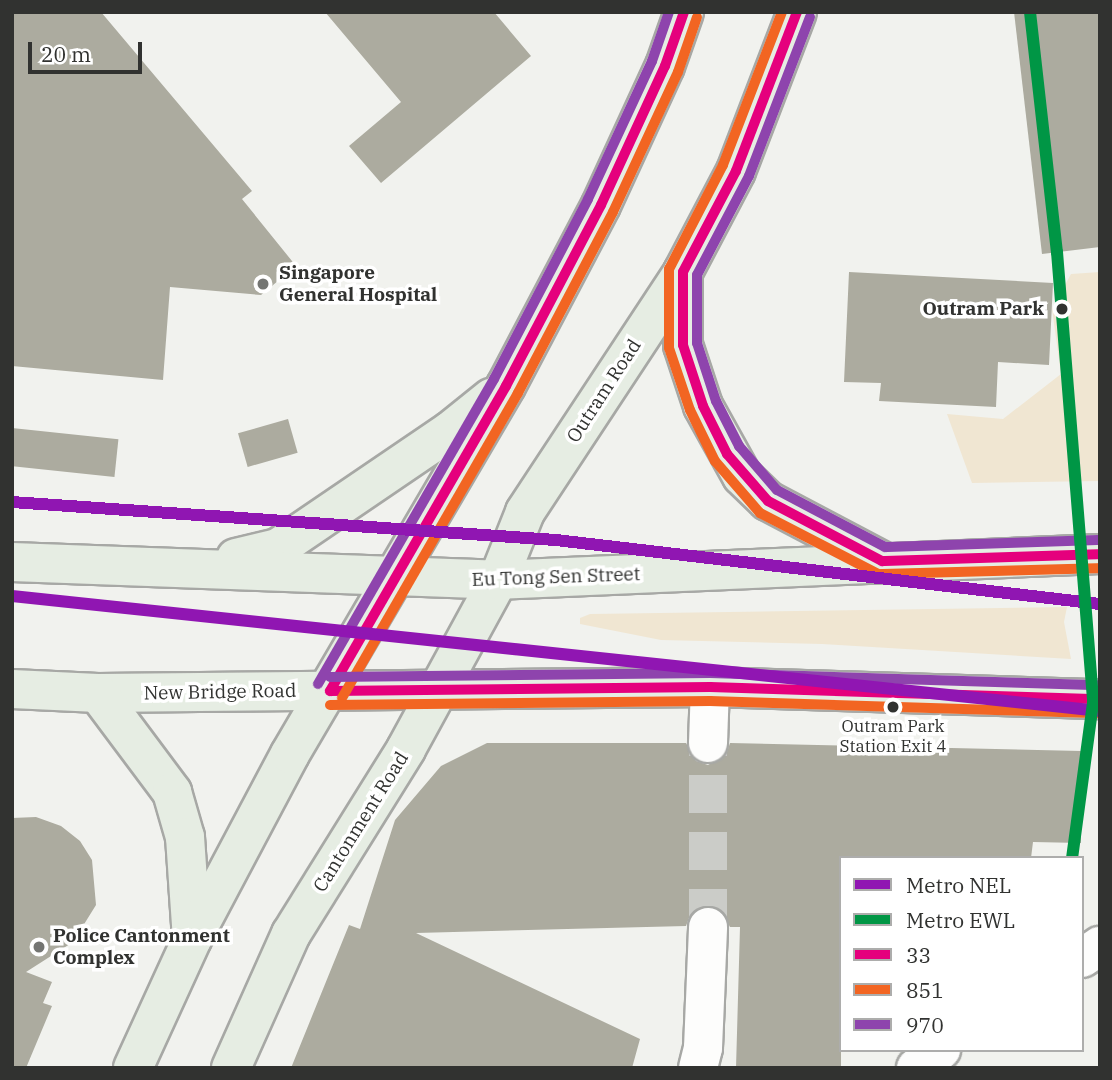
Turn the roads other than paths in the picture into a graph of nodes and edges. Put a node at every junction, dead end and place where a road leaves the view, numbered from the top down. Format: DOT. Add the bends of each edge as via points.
graph roads {
  1 [pos="684,12"];
  2 [pos="797,12"];
  3 [pos="683,272"];
  4 [pos="506,386"];
  5 [pos="1100,554"];
  6 [pos="882,561"];
  7 [pos="12,562"];
  8 [pos="151,565"];
  9 [pos="394,579"];
  10 [pos="498,580"];
  11 [pos="439,687"];
  12 [pos="710,687"];
  13 [pos="12,689"];
  14 [pos="330,691"];
  15 [pos="98,693"];
  16 [pos="1100,699"];
  17 [pos="708,743"];
  18 [pos="192,939"];
  19 [pos="708,939"];
  20 [pos="1100,946"];
  21 [pos="1084,957"];
  22 [pos="938,1052"];
  23 [pos="703,1061"];
  24 [pos="133,1068"];
  25 [pos="231,1068"];
  26 [pos="916,1068"];
  1 -- 4 [label="main road" via="665,66 601,205"];
  2 -- 3 [label="main road, Outram Road" via="736,171"];
  3 -- 6 [label="main road" via="683,345 703,406 742,476 768,501"];
  3 -- 10 [label="main road, Outram Road" via="525,512"];
  4 -- 8 [label="main road" via="450,431 278,548 246,557"];
  4 -- 9 [label="main road"];
  5 -- 6 [label="main road, Eu Tong Sen Street"];
  6 -- 10 [label="main road, Eu Tong Sen Street"];
  7 -- 8 [label="main road, Eu Tong Sen Street"];
  8 -- 9 [label="main road, Eu Tong Sen Street" via="335,572"];
  9 -- 10 [label="main road, Eu Tong Sen Street"];
  9 -- 14 [label="main road"];
  10 -- 11 [label="main road, Cantonment Road"];
  11 -- 12 [label="main road, New Bridge Road"];
  11 -- 14 [label="main road, New Bridge Road"];
  11 -- 25 [label="main road, Cantonment Road" via="291,934"];
  12 -- 16 [label="main road, New Bridge Road"];
  12 -- 17 [label="street"];
  13 -- 15 [label="main road, New Bridge Road"];
  14 -- 15 [label="main road, New Bridge Road"];
  14 -- 18 [label="main road" via="290,754"];
  15 -- 18 [label="main road" via="172,792 185,837"];
  18 -- 24 [label="main road"];
  19 -- 23 [label="street"];
  20 -- 21 [label="street"];
  22 -- 26 [label="street"];
}
